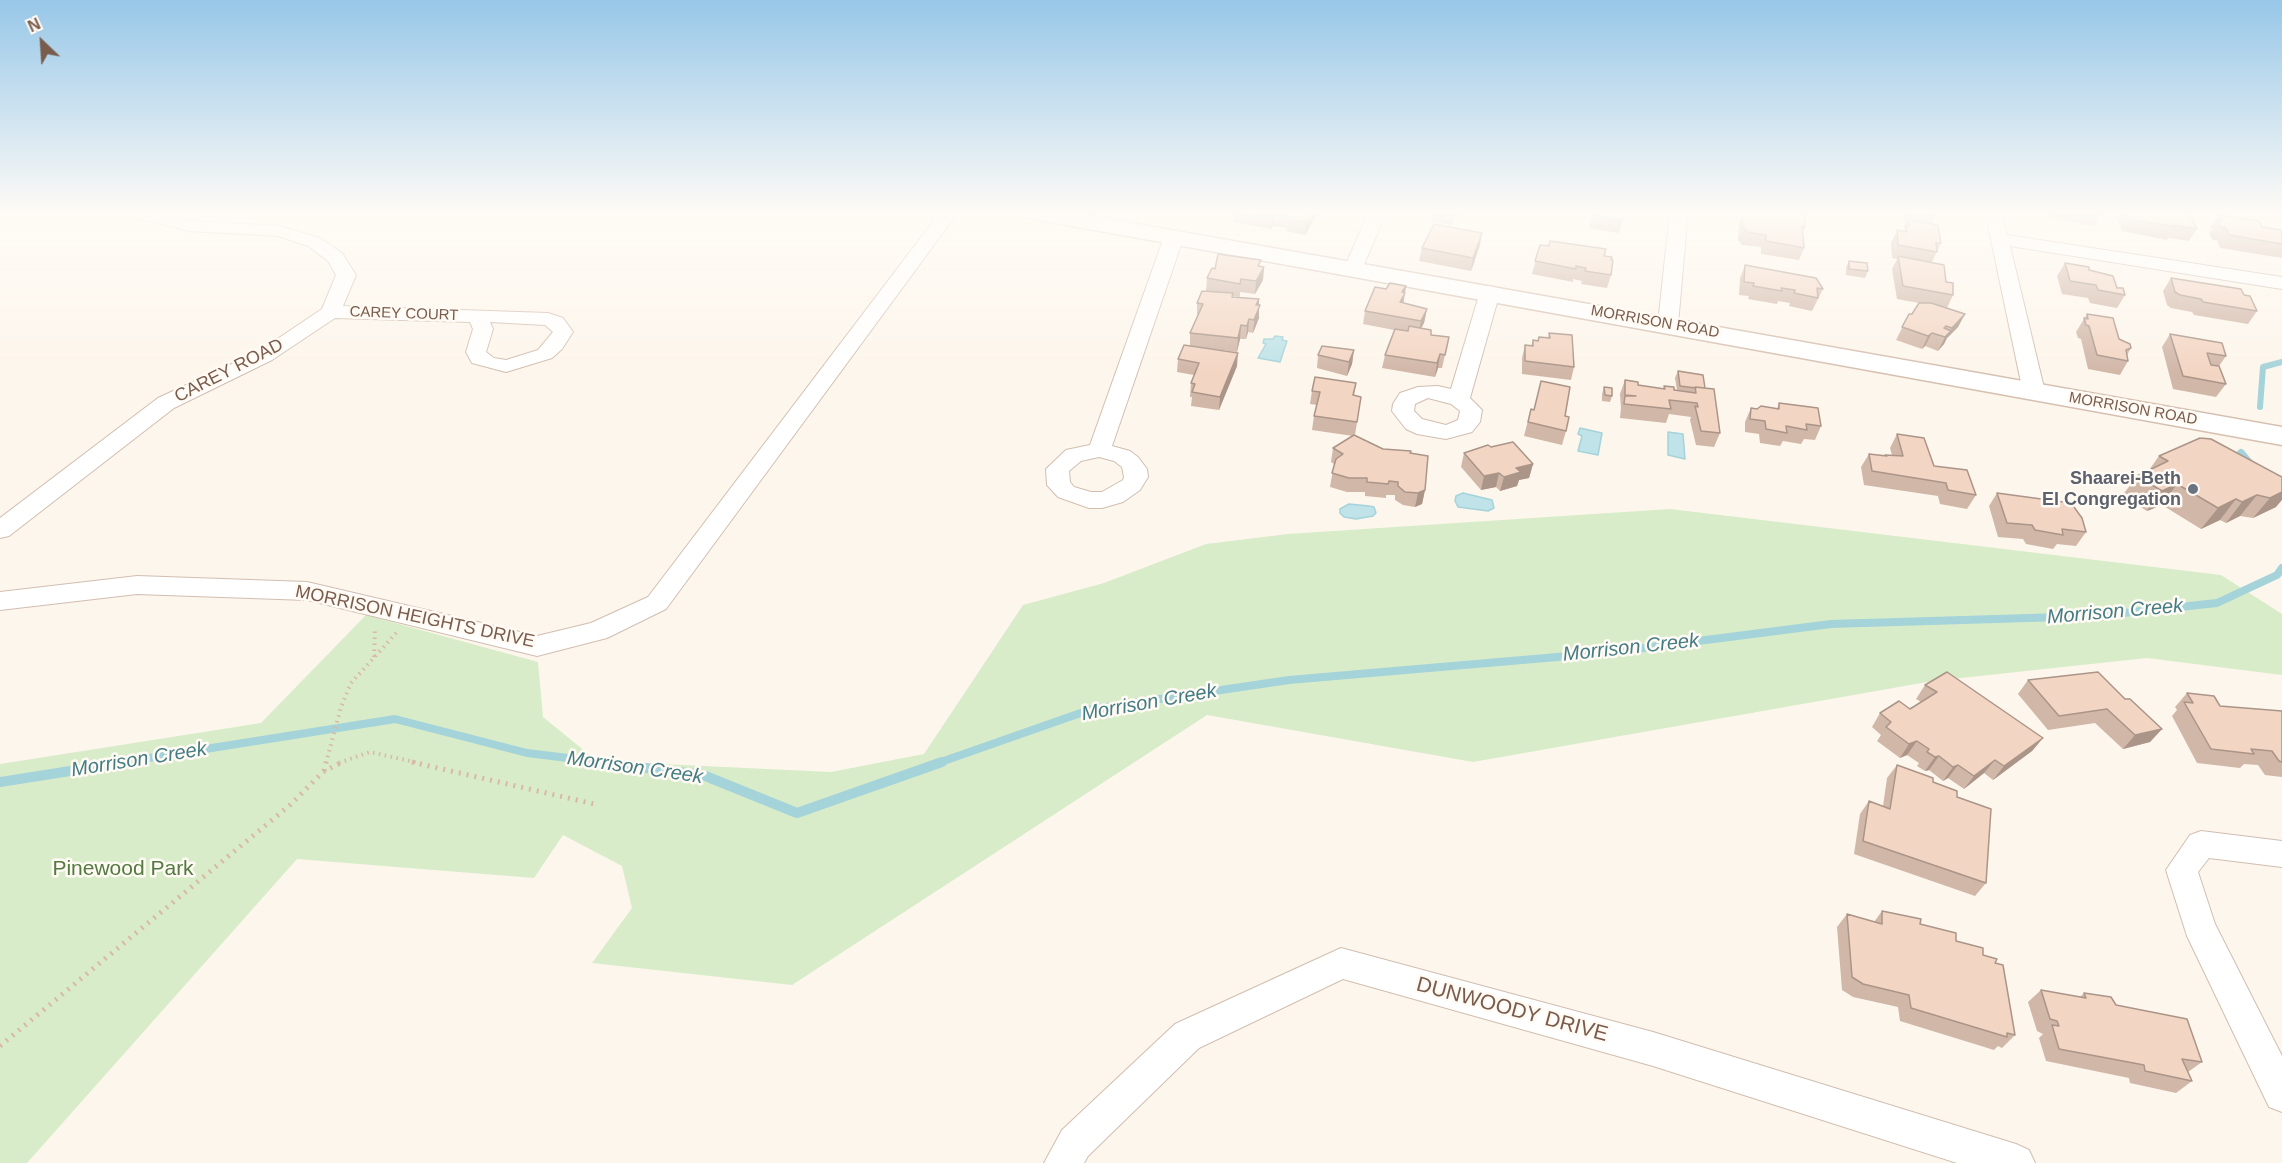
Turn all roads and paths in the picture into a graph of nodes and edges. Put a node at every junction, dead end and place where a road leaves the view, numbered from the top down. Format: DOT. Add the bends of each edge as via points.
graph roads {
  1 [pos="340,265"];
  2 [pos="909,265"];
  3 [pos="1165,265"];
  4 [pos="1332,265"];
  5 [pos="1355,265"];
  6 [pos="1674,265"];
  7 [pos="2006,265"];
  8 [pos="2168,265"];
  9 [pos="1353,269"];
  10 [pos="2282,283"];
  11 [pos="1490,292"];
  12 [pos="331,312"];
  13 [pos="478,316"];
  14 [pos="1668,324"];
  15 [pos="2034,392"];
  16 [pos="1460,399"];
  17 [pos="2282,436"];
  18 [pos="1099,450"];
  19 [pos="0,530"];
  20 [pos="0,601"];
  21 [pos="375,607"];
  22 [pos="417,616"];
  23 [pos="374,657"];
  24 [pos="323,772"];
  25 [pos="594,804"];
  26 [pos="2282,854"];
  27 [pos="0,1046"];
  28 [pos="2282,1094"];
  29 [pos="1063,1163"];
  30 [pos="2016,1163"];
  1 -- 12 [label="street" via="346,275"];
  2 -- 22 [label="street, MORRISON HEIGHTS DRIVE" via="657,603 598,631 537,646"];
  3 -- 18 [label="street"];
  4 -- 9 [label="street, MORRISON ROAD"];
  5 -- 9 [label="street"];
  6 -- 14 [label="street"];
  7 -- 15 [label="street"];
  8 -- 10 [label="street"];
  9 -- 11 [label="street, MORRISON ROAD"];
  11 -- 14 [label="street, MORRISON ROAD"];
  11 -- 16 [label="street"];
  12 -- 13 [label="street, CAREY COURT"];
  12 -- 19 [label="street, CAREY ROAD" via="265,356 166,403"];
  14 -- 15 [label="street, MORRISON ROAD"];
  15 -- 17 [label="street, MORRISON ROAD"];
  20 -- 21 [label="street, MORRISON HEIGHTS DRIVE" via="137,585 307,591"];
  21 -- 22 [label="street, MORRISON HEIGHTS DRIVE"];
  21 -- 23 [label="path"];
  22 -- 23 [label="path"];
  23 -- 24 [label="path" via="351,683"];
  24 -- 25 [label="path" via="370,752"];
  24 -- 27 [label="path" via="290,805"];
  26 -- 28 [label="street" via="2201,844 2182,870 2199,926"];
  29 -- 30 [label="street, DUNWOODY DRIVE" via="1075,1143 1186,1036 1341,963 1653,1048"];
}
